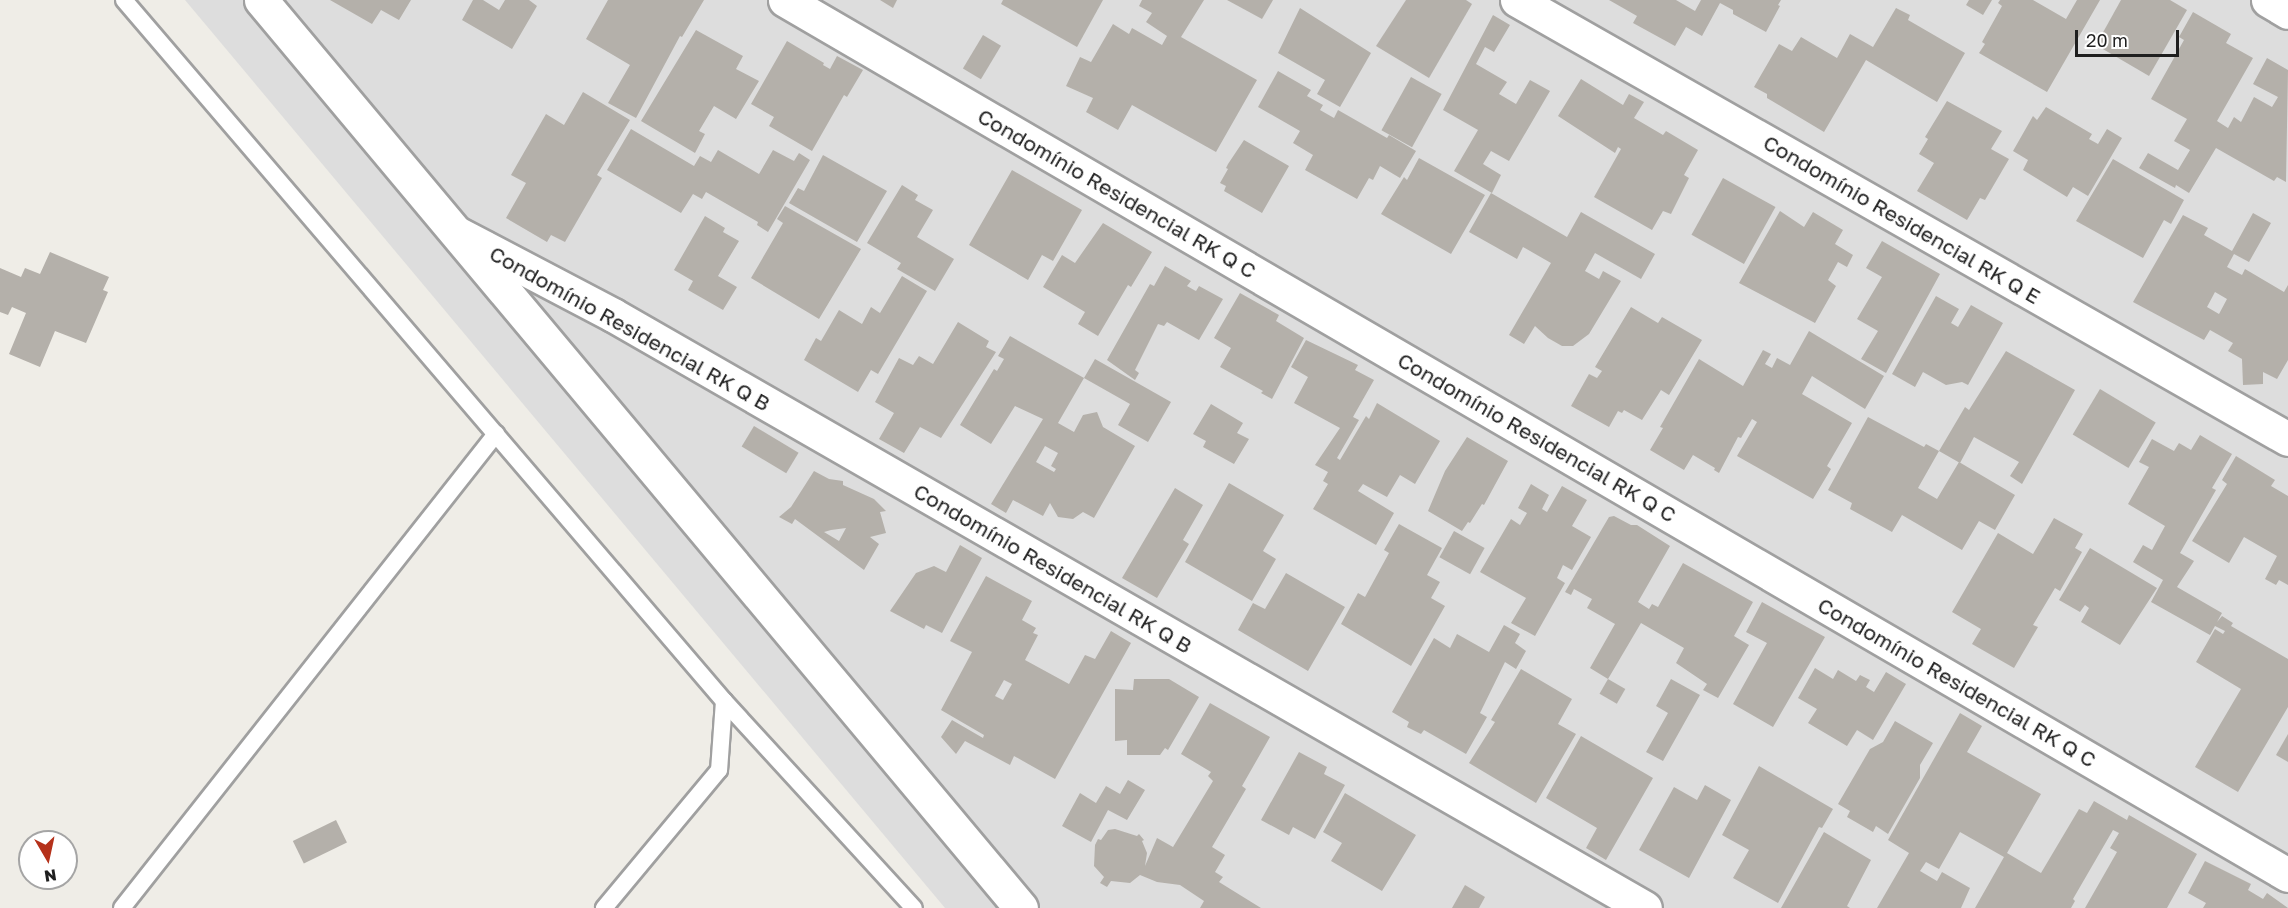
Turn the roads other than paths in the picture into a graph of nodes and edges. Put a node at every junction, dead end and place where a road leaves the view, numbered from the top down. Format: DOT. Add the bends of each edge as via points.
graph roads {
  1 [pos="124,0"];
  2 [pos="261,0"];
  3 [pos="785,0"];
  4 [pos="1517,0"];
  5 [pos="2268,0"];
  6 [pos="2288,12"];
  7 [pos="457,233"];
  8 [pos="496,434"];
  9 [pos="2288,439"];
  10 [pos="724,701"];
  11 [pos="2288,875"];
  12 [pos="122,908"];
  13 [pos="604,908"];
  14 [pos="914,908"];
  15 [pos="1021,908"];
  16 [pos="1645,908"];
  1 -- 8 [label="lane"];
  2 -- 7 [label="street"];
  3 -- 11 [label="street, Condomínio Residencial RK Q C"];
  4 -- 9 [label="street, Condomínio Residencial RK Q E"];
  5 -- 6 [label="street"];
  7 -- 15 [label="street"];
  7 -- 16 [label="street, Condomínio Residencial RK Q B" via="624,321"];
  8 -- 10 [label="lane"];
  8 -- 12 [label="lane"];
  10 -- 13 [label="lane" via="719,770"];
  10 -- 14 [label="lane"];
}
